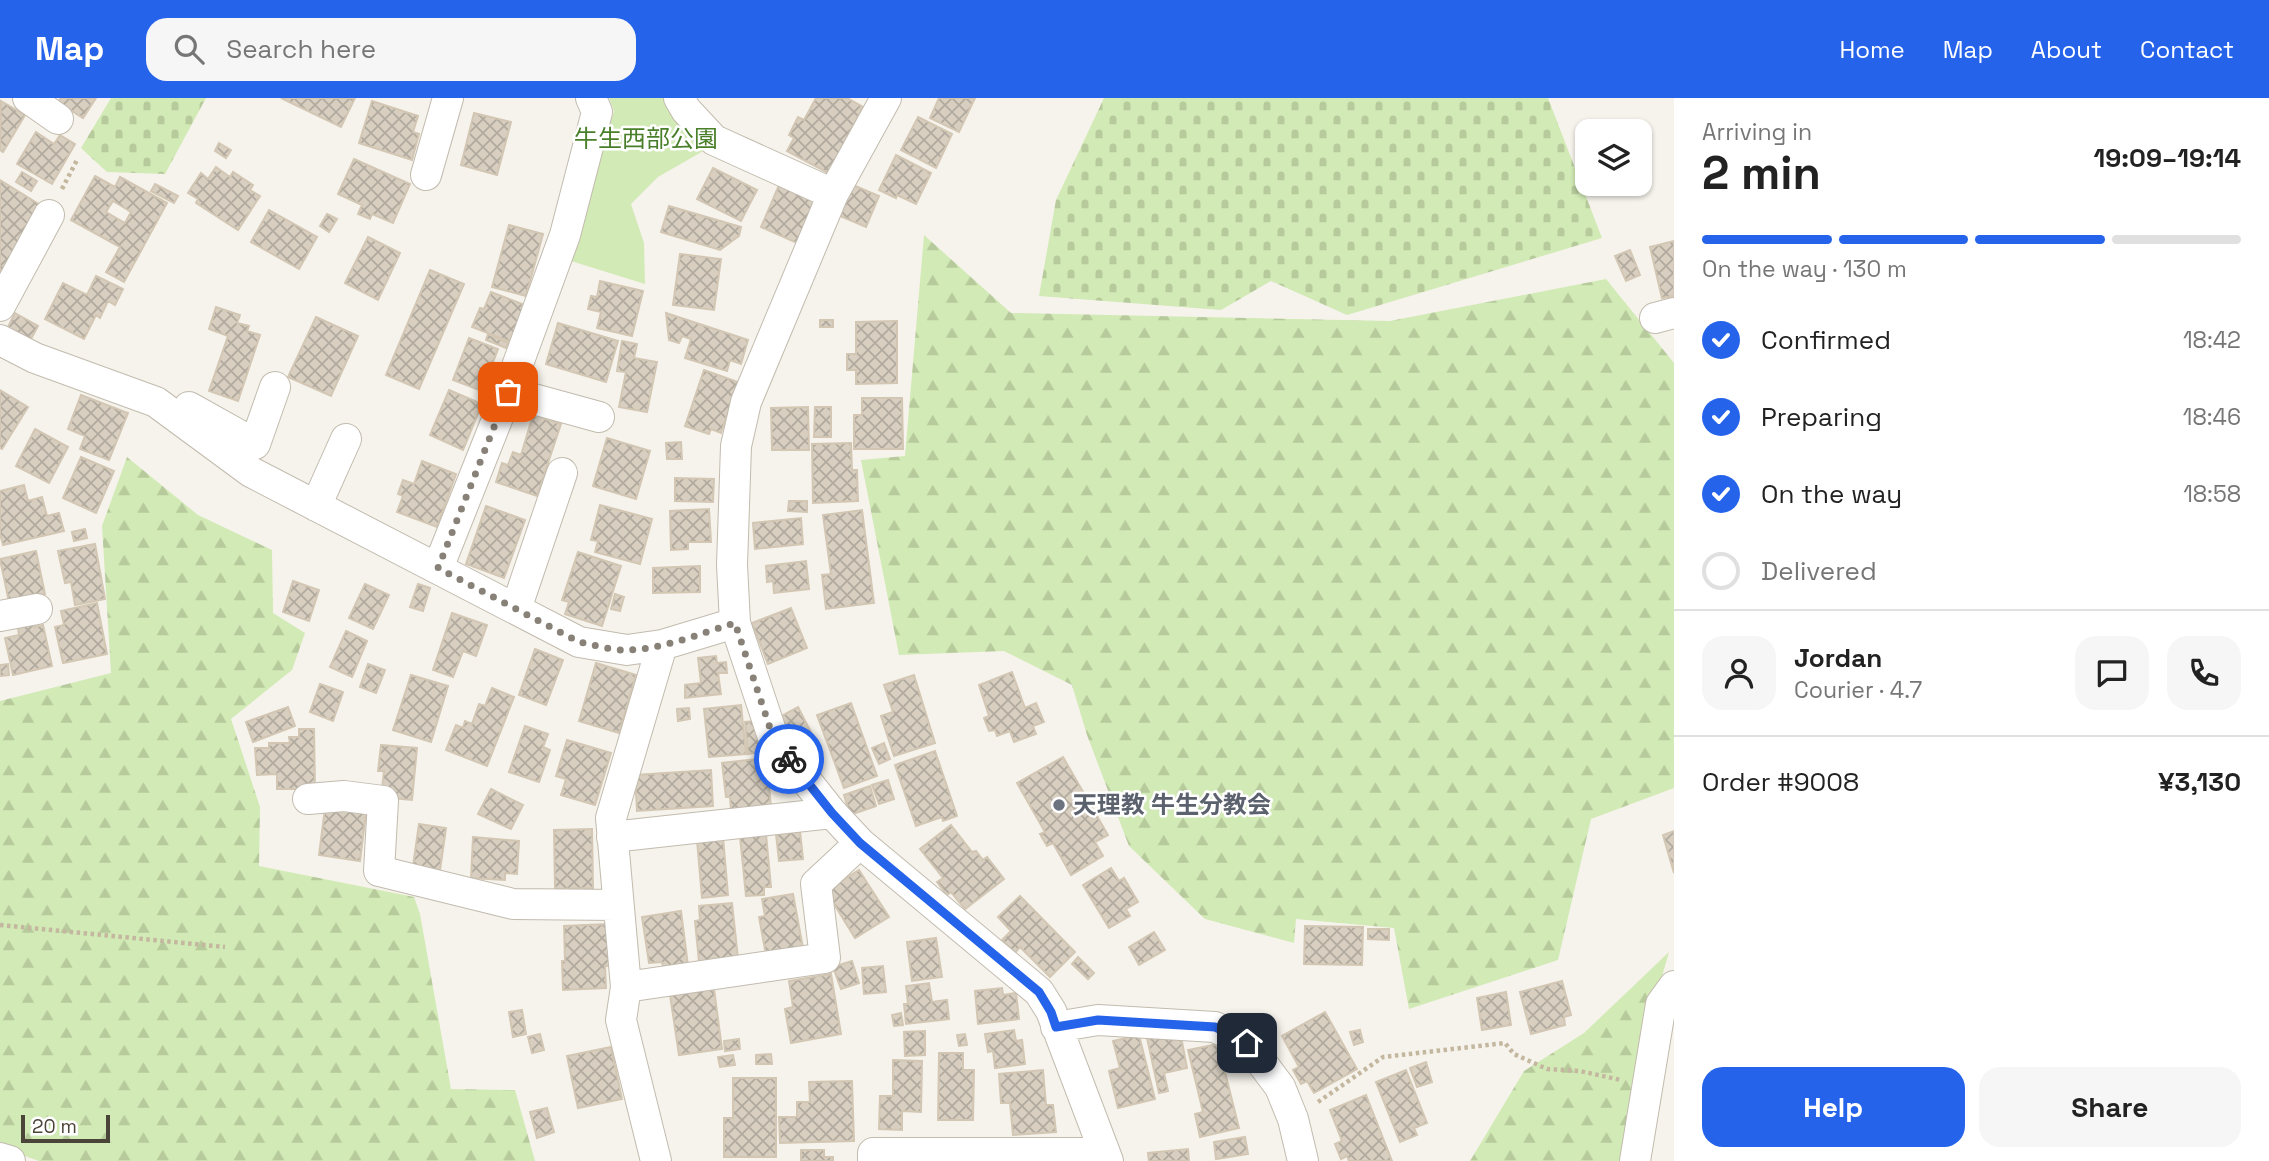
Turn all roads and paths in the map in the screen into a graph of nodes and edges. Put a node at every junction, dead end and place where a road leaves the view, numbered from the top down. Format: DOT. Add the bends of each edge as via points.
graph roads {
  1 [pos="29,98"];
  2 [pos="448,98"];
  3 [pos="591,98"];
  4 [pos="678,98"];
  5 [pos="886,98"];
  6 [pos="58,119"];
  7 [pos="426,175"];
  8 [pos="833,194"];
  9 [pos="50,215"];
  10 [pos="0,306"];
  11 [pos="0,340"];
  12 [pos="275,387"];
  13 [pos="508,392"];
  14 [pos="156,402"];
  15 [pos="599,418"];
  16 [pos="346,439"];
  17 [pos="562,473"];
  18 [pos="316,506"];
  19 [pos="438,568"];
  20 [pos="37,609"];
  21 [pos="516,609"];
  22 [pos="0,616"];
  23 [pos="735,623"];
  24 [pos="662,645"];
  25 [pos="308,799"];
  26 [pos="832,813"];
  27 [pos="612,837"];
  28 [pos="860,843"];
  29 [pos="618,905"];
  30 [pos="0,925"];
  31 [pos="225,947"];
  32 [pos="1674,986"];
  33 [pos="626,988"];
  34 [pos="1056,1027"];
  35 [pos="1647,1095"];
  36 [pos="1293,1119"];
  37 [pos="1038,1157"];
  38 [pos="1106,1157"];
  39 [pos="0,1158"];
  40 [pos="10,1161"];
  41 [pos="656,1161"];
  42 [pos="873,1161"];
  43 [pos="1303,1161"];
  44 [pos="1635,1161"];
  1 -- 6 [label="street"];
  2 -- 7 [label="street"];
  3 -- 13 [label="street" via="597,112 565,235"];
  4 -- 8 [label="street" via="714,140"];
  5 -- 8 [label="street"];
  8 -- 23 [label="street" via="749,396 736,446"];
  9 -- 10 [label="street"];
  11 -- 14 [label="street" via="35,358"];
  12 -- 14 [label="street" via="255,444 160,390"];
  13 -- 15 [label="street"];
  13 -- 19 [label="street"];
  14 -- 18 [label="street" via="251,472"];
  16 -- 18 [label="street"];
  17 -- 21 [label="street"];
  18 -- 19 [label="street"];
  19 -- 21 [label="street"];
  20 -- 22 [label="street"];
  21 -- 24 [label="street" via="579,642 627,650"];
  23 -- 24 [label="street"];
  23 -- 26 [label="street" via="774,740"];
  24 -- 27 [label="street" via="611,818"];
  25 -- 29 [label="street" via="344,796 383,802 379,871 513,904"];
  26 -- 27 [label="street"];
  26 -- 28 [label="street"];
  27 -- 29 [label="street"];
  28 -- 33 [label="street" via="816,884 825,958"];
  28 -- 34 [label="street" via="1039,992"];
  29 -- 33 [label="street"];
  30 -- 31 [label="path"];
  32 -- 35 [label="street" via="1661,1004"];
  33 -- 41 [label="street" via="621,1020"];
  34 -- 36 [label="street" via="1098,1020 1215,1027 1236,1024 1280,1087"];
  34 -- 38 [label="street"];
  35 -- 36 [label="path" via="1621,1080 1547,1069 1514,1054 1504,1043 1383,1058"];
  35 -- 44 [label="street"];
  36 -- 43 [label="street"];
  37 -- 38 [label="street"];
  37 -- 42 [label="street" via="873,1153"];
  39 -- 40 [label="street"];
}
